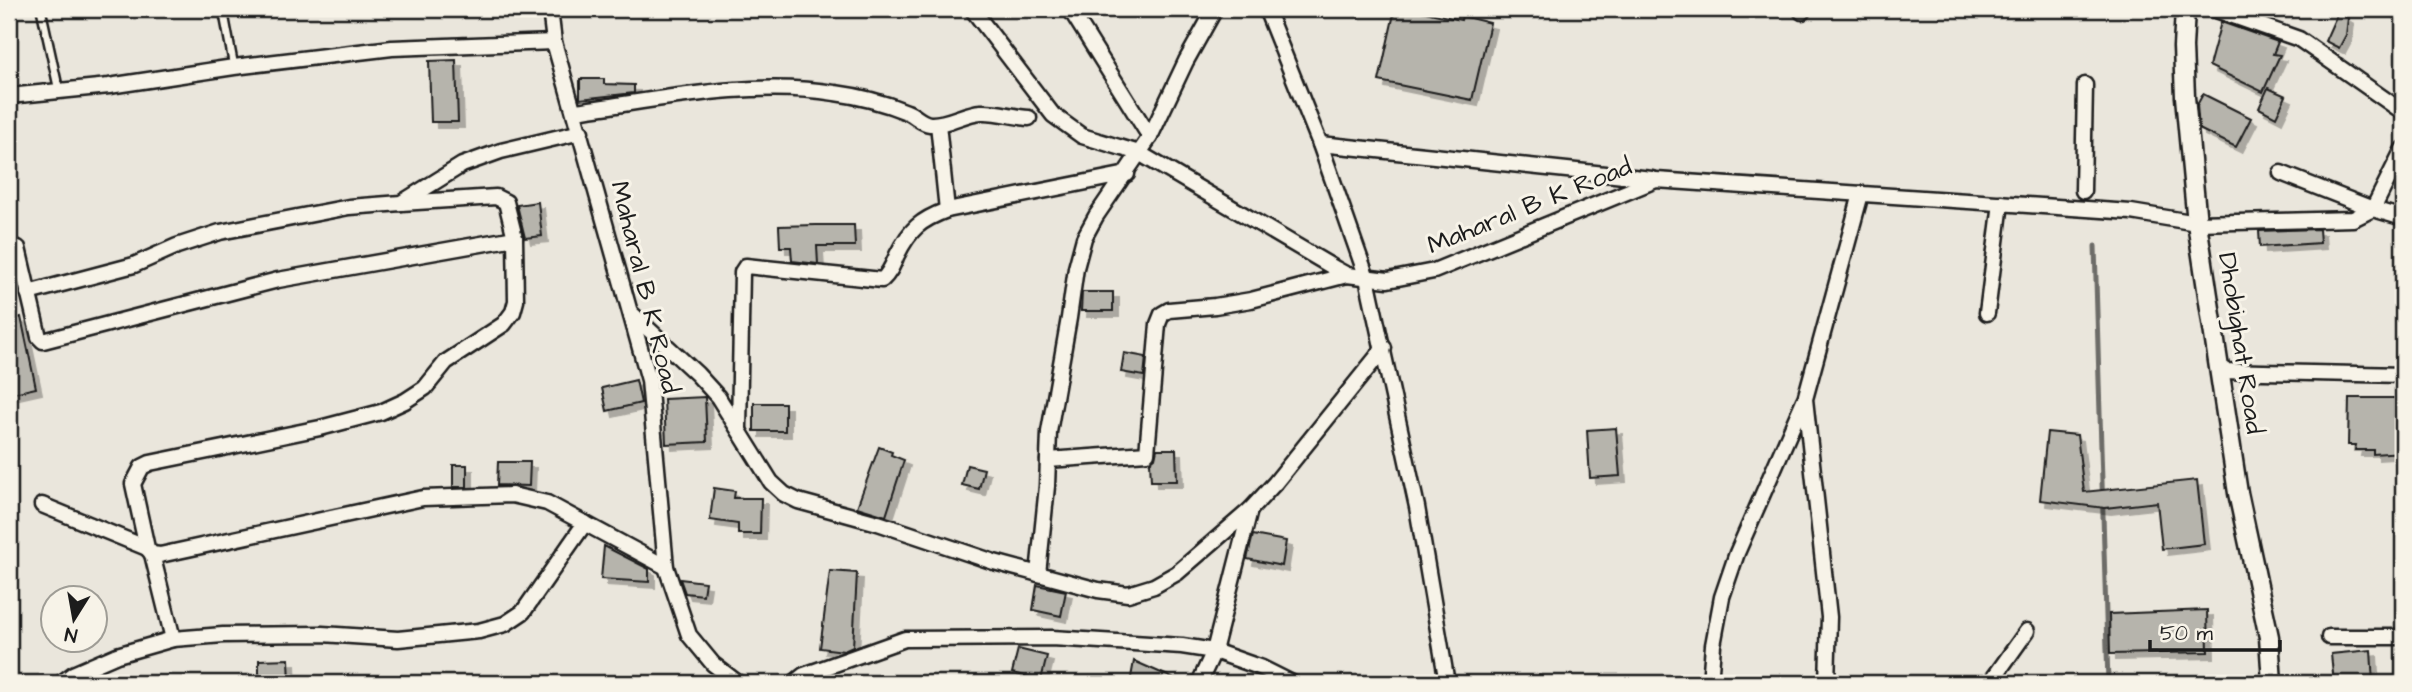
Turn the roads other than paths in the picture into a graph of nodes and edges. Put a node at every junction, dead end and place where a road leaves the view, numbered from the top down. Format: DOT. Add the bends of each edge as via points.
graph roads {
  1 [pos="41,9"];
  2 [pos="223,9"];
  3 [pos="550,9"];
  4 [pos="972,9"];
  5 [pos="1070,9"];
  6 [pos="1215,9"];
  7 [pos="1266,9"];
  8 [pos="2185,9"];
  9 [pos="2213,9"];
  10 [pos="555,42"];
  11 [pos="234,67"];
  12 [pos="2084,85"];
  13 [pos="60,91"];
  14 [pos="9,96"];
  15 [pos="575,111"];
  16 [pos="2403,112"];
  17 [pos="1029,118"];
  18 [pos="938,124"];
  19 [pos="581,132"];
  20 [pos="1150,137"];
  21 [pos="1320,144"];
  22 [pos="2403,149"];
  23 [pos="1139,153"];
  24 [pos="2281,173"];
  25 [pos="1127,174"];
  26 [pos="1656,180"];
  27 [pos="2083,191"];
  28 [pos="1861,194"];
  29 [pos="401,203"];
  30 [pos="2001,203"];
  31 [pos="2374,209"];
  32 [pos="947,210"];
  33 [pos="2403,218"];
  34 [pos="2197,223"];
  35 [pos="515,239"];
  36 [pos="18,248"];
  37 [pos="1347,275"];
  38 [pos="1367,278"];
  39 [pos="29,293"];
  40 [pos="631,313"];
  41 [pos="1987,313"];
  42 [pos="1384,348"];
  43 [pos="2220,371"];
  44 [pos="2403,375"];
  45 [pos="1805,399"];
  46 [pos="739,429"];
  47 [pos="1048,460"];
  48 [pos="42,505"];
  49 [pos="1250,510"];
  50 [pos="585,523"];
  51 [pos="150,551"];
  52 [pos="666,567"];
  53 [pos="1038,574"];
  54 [pos="2027,631"];
  55 [pos="2329,637"];
  56 [pos="2403,637"];
  57 [pos="173,639"];
  58 [pos="1214,651"];
  59 [pos="61,683"];
  60 [pos="738,683"];
  61 [pos="794,683"];
  62 [pos="1199,683"];
  63 [pos="1292,683"];
  64 [pos="1447,683"];
  65 [pos="1710,683"];
  66 [pos="1827,683"];
  67 [pos="1990,683"];
  68 [pos="2272,683"];
  1 -- 13 [label="lane"];
  2 -- 11 [label="lane"];
  3 -- 10 [label="street, Maharal B K Road"];
  4 -- 23 [label="street, Maharal B K Road" via="1053,115 1082,136"];
  5 -- 20 [label="street"];
  6 -- 20 [label="street"];
  7 -- 21 [label="street"];
  8 -- 34 [label="street, Dhobighat Road" via="2185,97"];
  9 -- 16 [label="street" via="2299,39"];
  10 -- 11 [label="street" via="392,48"];
  10 -- 15 [label="street, Maharal B K Road"];
  11 -- 13 [label="street"];
  12 -- 27 [label="street"];
  13 -- 14 [label="street"];
  15 -- 18 [label="street" via="713,93 811,90 899,109 924,123"];
  15 -- 19 [label="street, Maharal B K Road"];
  17 -- 18 [label="street" via="978,112"];
  18 -- 32 [label="street"];
  19 -- 29 [label="street" via="462,164"];
  19 -- 40 [label="street, Maharal B K Road"];
  20 -- 23 [label="street"];
  21 -- 26 [label="street"];
  21 -- 38 [label="street"];
  22 -- 31 [label="street"];
  23 -- 25 [label="street"];
  23 -- 37 [label="street, Maharal B K Road"];
  24 -- 31 [label="street"];
  25 -- 32 [label="street"];
  25 -- 47 [label="street" via="1084,238"];
  26 -- 28 [label="street, Maharal B K Road"];
  26 -- 38 [label="street, Maharal B K Road" via="1434,271 1388,280"];
  28 -- 30 [label="street, Maharal B K Road"];
  28 -- 45 [label="street"];
  29 -- 35 [label="street" via="496,197 506,202"];
  29 -- 39 [label="street" via="349,207 220,232 134,265"];
  30 -- 34 [label="street, Maharal B K Road" via="2131,212"];
  30 -- 41 [label="street"];
  31 -- 33 [label="street"];
  31 -- 34 [label="street, Maharal B K Road" via="2353,219"];
  32 -- 46 [label="street" via="925,218 906,235 882,280 752,266 741,272"];
  34 -- 43 [label="street, Dhobighat Road"];
  35 -- 39 [label="street" via="278,280 43,341"];
  35 -- 51 [label="street" via="513,312 504,324 452,357 425,388 405,401 320,428 142,467 133,484"];
  36 -- 39 [label="street"];
  37 -- 38 [label="street, Maharal B K Road"];
  37 -- 47 [label="street" via="1251,300 1162,314 1147,453"];
  38 -- 42 [label="street"];
  40 -- 46 [label="street" via="698,374"];
  40 -- 52 [label="street, Maharal B K Road" via="649,380"];
  42 -- 49 [label="street"];
  42 -- 64 [label="street"];
  43 -- 44 [label="street"];
  43 -- 68 [label="street, Dhobighat Road" via="2238,493 2269,637"];
  45 -- 65 [label="street" via="1722,597"];
  45 -- 66 [label="street" via="1829,617"];
  46 -- 53 [label="street" via="771,482 798,501"];
  47 -- 53 [label="street"];
  48 -- 51 [label="street"];
  49 -- 53 [label="street" via="1177,573 1128,594"];
  49 -- 58 [label="street"];
  50 -- 51 [label="street" via="547,503 512,495 423,498 160,555"];
  50 -- 52 [label="street"];
  50 -- 57 [label="street" via="523,612 505,624 398,639 310,634"];
  51 -- 57 [label="street"];
  52 -- 60 [label="street, Maharal B K Road" via="689,635 713,664"];
  54 -- 67 [label="street"];
  55 -- 56 [label="street"];
  57 -- 59 [label="street" via="117,655"];
  58 -- 61 [label="street" via="1052,638 905,639 804,675"];
  58 -- 62 [label="street"];
  58 -- 63 [label="street"];
}
